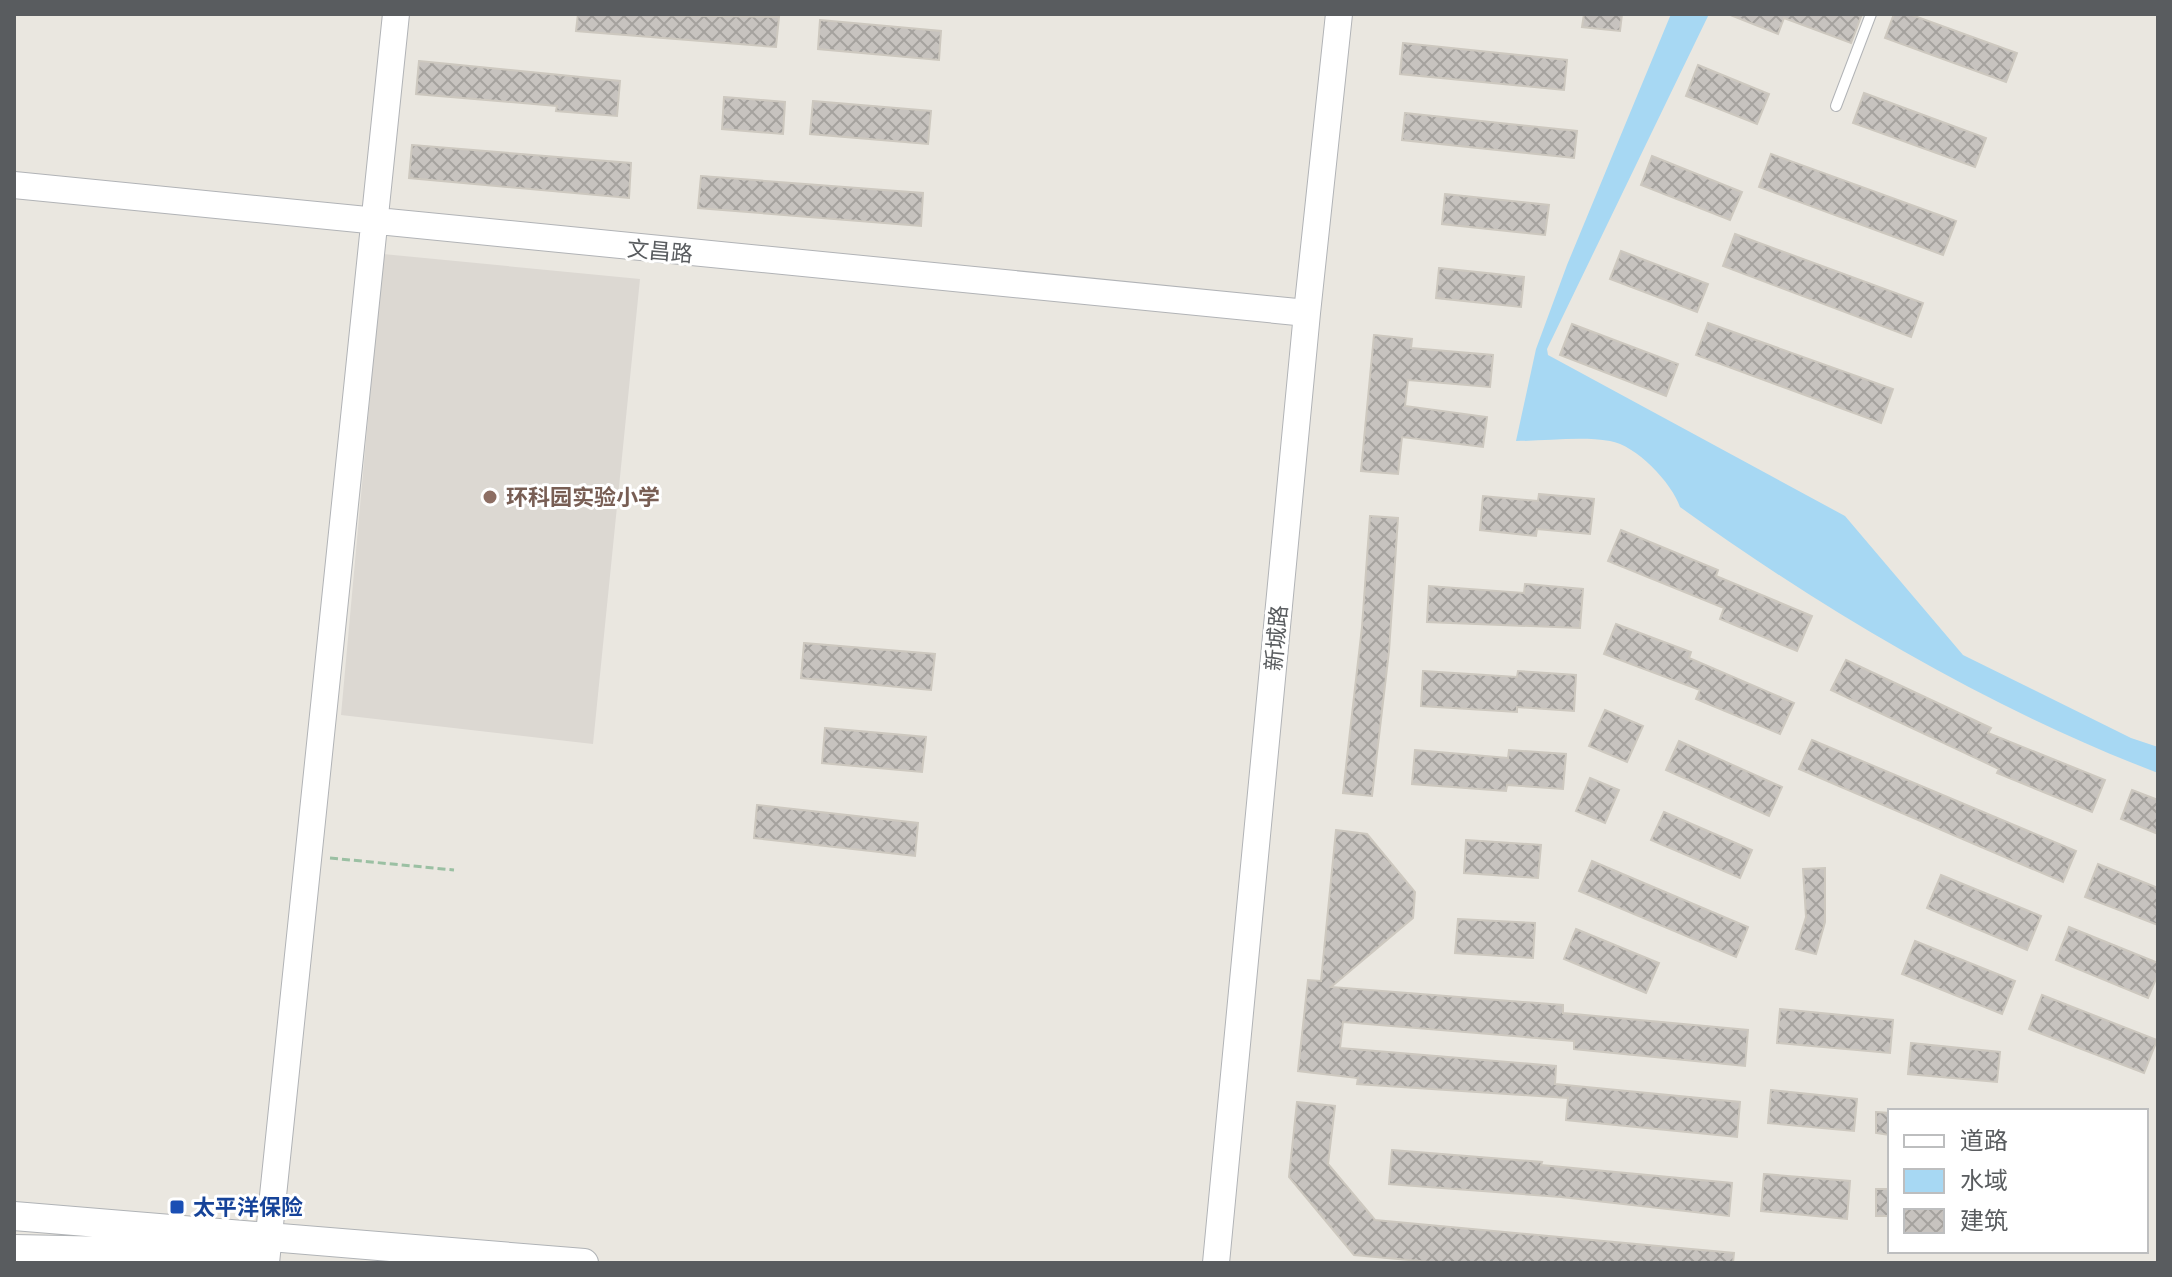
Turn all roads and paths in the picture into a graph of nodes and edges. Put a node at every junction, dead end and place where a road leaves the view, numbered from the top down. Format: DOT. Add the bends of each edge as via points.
graph roads {
  1 [pos="396,14"];
  2 [pos="1339,14"];
  3 [pos="1871,14"];
  4 [pos="1836,106"];
  5 [pos="14,185"];
  6 [pos="374,223"];
  7 [pos="1307,313"];
  8 [pos="310,856"];
  9 [pos="454,870"];
  10 [pos="14,1216"];
  11 [pos="14,1249"];
  12 [pos="268,1249"];
  13 [pos="250,1263"];
  14 [pos="584,1263"];
  15 [pos="1216,1263"];
  1 -- 6 [label="street"];
  2 -- 7 [label="street, 新城路"];
  3 -- 4 [label="lane"];
  5 -- 6 [label="street, 文昌路"];
  6 -- 7 [label="street, 文昌路"];
  6 -- 8 [label="street"];
  7 -- 15 [label="street, 新城路"];
  8 -- 9 [label="path"];
  8 -- 12 [label="street"];
  10 -- 12 [label="main road"];
  11 -- 13 [label="main road"];
  12 -- 14 [label="main road"];
}
